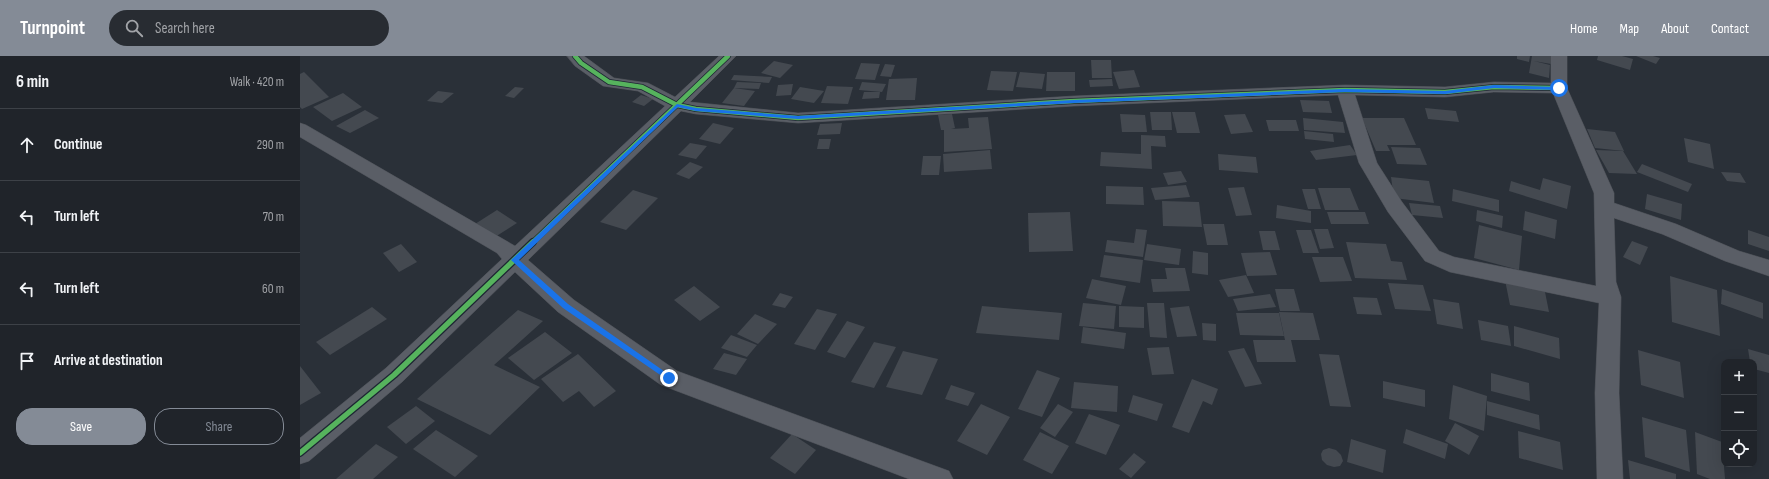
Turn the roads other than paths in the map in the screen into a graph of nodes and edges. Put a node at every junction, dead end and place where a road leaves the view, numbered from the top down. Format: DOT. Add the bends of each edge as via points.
graph roads {
  1 [pos="576,56"];
  2 [pos="728,56"];
  3 [pos="1560,56"];
  4 [pos="1559,88"];
  5 [pos="1345,90"];
  6 [pos="677,105"];
  7 [pos="300,129"];
  8 [pos="1604,207"];
  9 [pos="516,260"];
  10 [pos="1769,268"];
  11 [pos="1610,297"];
  12 [pos="300,453"];
  13 [pos="940,479"];
  14 [pos="1610,479"];
  1 -- 6 [label="street" via="609,82 642,87"];
  2 -- 6 [label="street"];
  3 -- 4 [label="street"];
  4 -- 5 [label="street" via="1494,86 1445,92"];
  4 -- 8 [label="street" via="1604,193"];
  5 -- 6 [label="street" via="798,118"];
  5 -- 11 [label="street" via="1368,163 1395,207 1432,256 1450,264"];
  6 -- 9 [label="street"];
  7 -- 9 [label="street" via="504,248"];
  8 -- 10 [label="street"];
  8 -- 11 [label="street" via="1606,282"];
  9 -- 12 [label="street" via="394,375"];
  9 -- 13 [label="street" via="566,306 669,378"];
  11 -- 14 [label="street" via="1607,393"];
}
